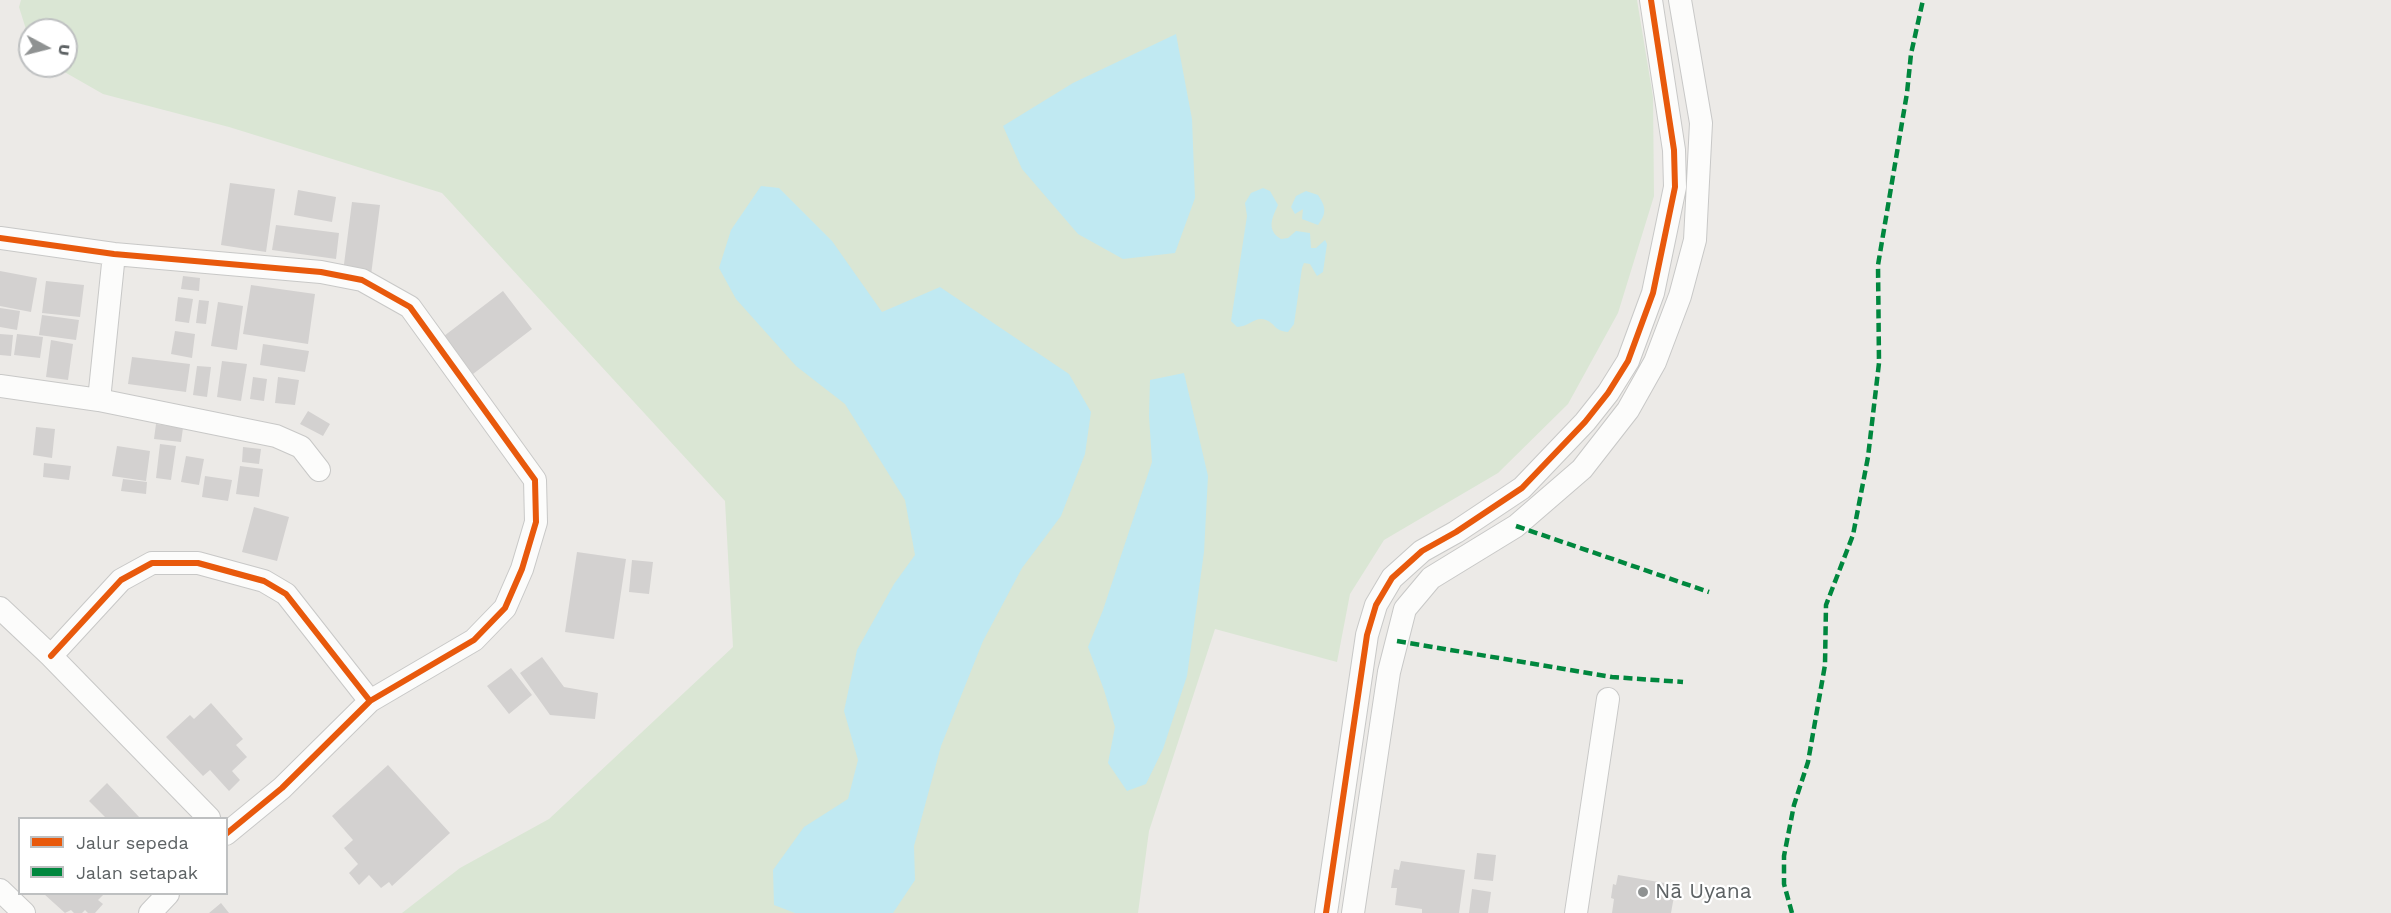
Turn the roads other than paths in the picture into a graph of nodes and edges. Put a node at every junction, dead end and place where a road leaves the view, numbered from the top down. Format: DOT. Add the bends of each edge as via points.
graph roads {
  1 [pos="1651,0"];
  2 [pos="1680,0"];
  3 [pos="0,238"];
  4 [pos="114,254"];
  5 [pos="0,386"];
  6 [pos="99,400"];
  7 [pos="319,470"];
  8 [pos="0,608"];
  9 [pos="51,656"];
  10 [pos="1608,699"];
  11 [pos="370,701"];
  12 [pos="207,817"];
  13 [pos="228,832"];
  14 [pos="0,890"];
  15 [pos="167,895"];
  16 [pos="24,913"];
  17 [pos="150,913"];
  18 [pos="1326,913"];
  19 [pos="1353,913"];
  20 [pos="1576,913"];
  1 -- 18 [label="street" via="1674,150 1675,187 1653,293 1628,361 1586,422 1522,488 1422,551 1392,578 1376,604 1367,635"];
  2 -- 19 [label="street" via="1701,123 1695,240 1680,296 1655,362 1628,410 1582,469 1516,526 1431,578 1405,609 1389,672"];
  3 -- 4 [label="street"];
  4 -- 6 [label="street"];
  4 -- 11 [label="street" via="321,272 362,280 386,292 410,307 427,328 536,480 536,522 505,608 474,640"];
  5 -- 6 [label="street"];
  6 -- 7 [label="street" via="276,436 301,447"];
  8 -- 9 [label="street"];
  9 -- 11 [label="street" via="121,580 152,563 198,563 264,581 286,594"];
  9 -- 12 [label="street"];
  10 -- 20 [label="street"];
  11 -- 13 [label="street" via="282,788"];
  14 -- 16 [label="street"];
  15 -- 17 [label="street"];
}
